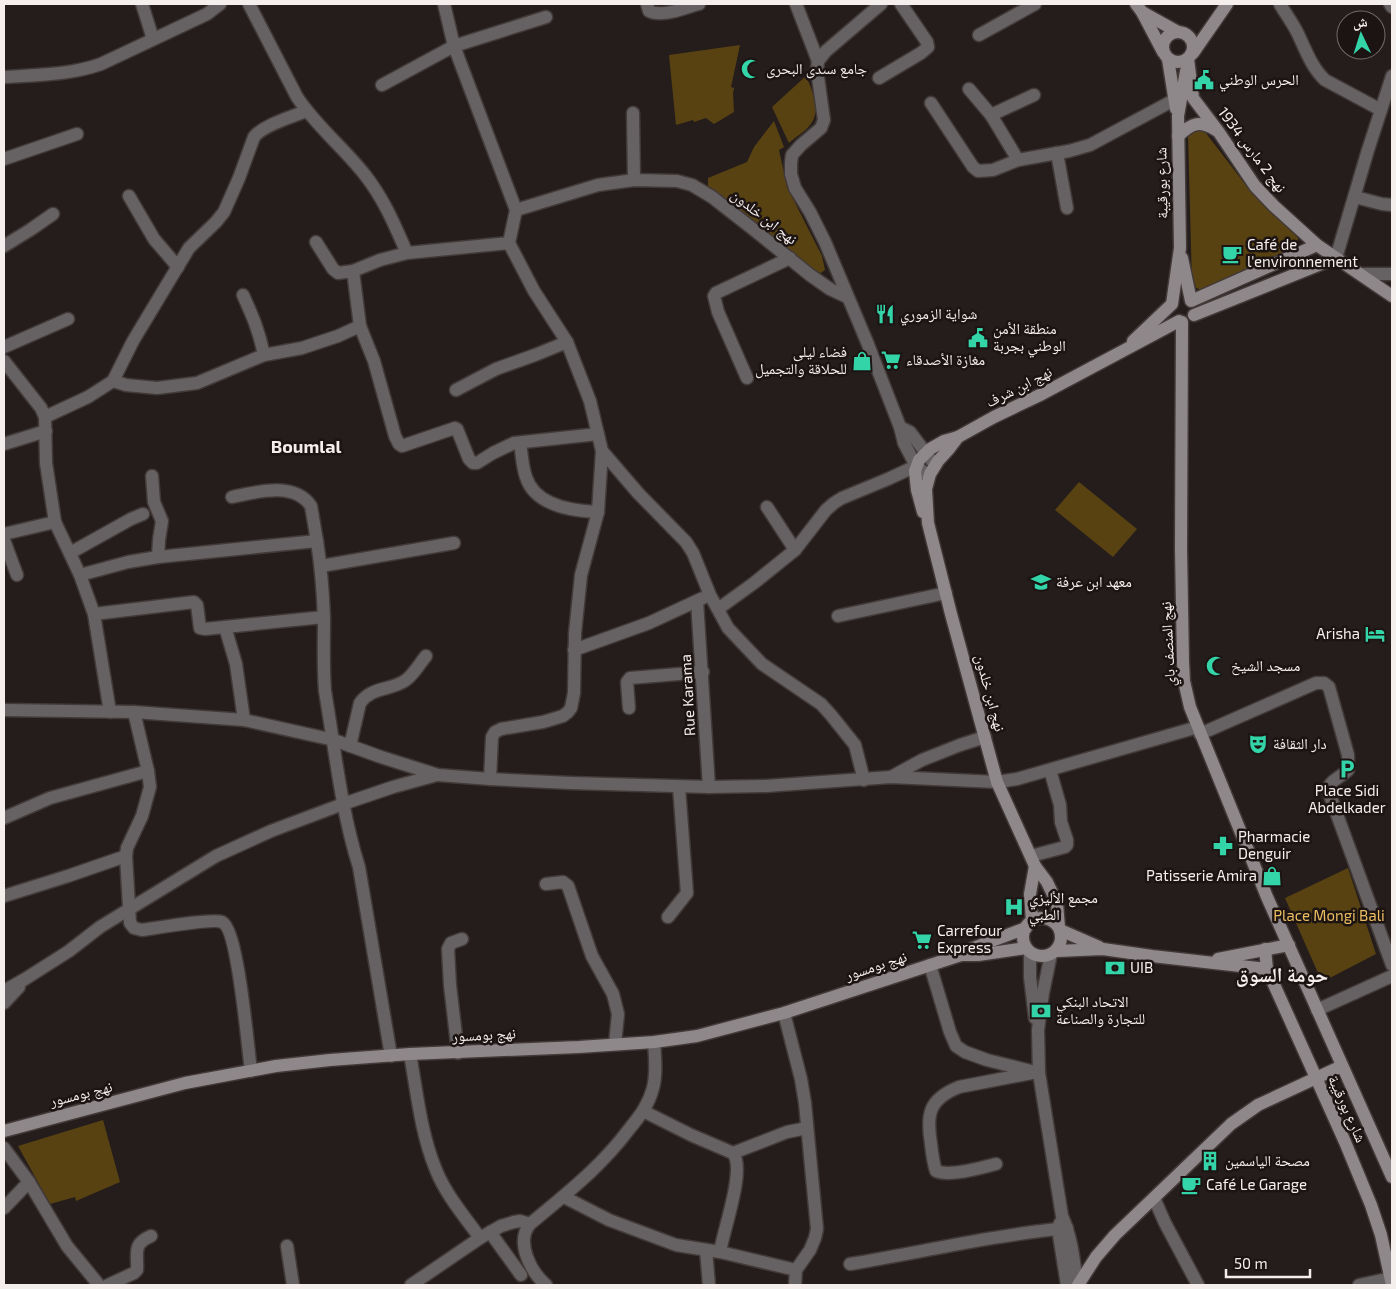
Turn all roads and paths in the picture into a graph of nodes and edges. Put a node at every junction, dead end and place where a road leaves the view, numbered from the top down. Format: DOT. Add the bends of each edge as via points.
graph roads {
  1 [pos="142,4"];
  2 [pos="220,4"];
  3 [pos="249,4"];
  4 [pos="444,4"];
  5 [pos="647,4"];
  6 [pos="699,4"];
  7 [pos="796,4"];
  8 [pos="881,4"];
  9 [pos="901,4"];
  10 [pos="1035,4"];
  11 [pos="1227,4"];
  12 [pos="1280,4"];
  13 [pos="1390,4"];
  14 [pos="1392,7"];
  15 [pos="1139,8"];
  16 [pos="546,16"];
  17 [pos="1214,21"];
  18 [pos="1181,32"];
  19 [pos="979,35"];
  20 [pos="153,39"];
  21 [pos="454,46"];
  22 [pos="1166,56"];
  23 [pos="1190,56"];
  24 [pos="818,62"];
  25 [pos="1392,76"];
  26 [pos="4,77"];
  27 [pos="879,78"];
  28 [pos="382,85"];
  29 [pos="969,89"];
  30 [pos="1034,96"];
  31 [pos="1177,100"];
  32 [pos="931,103"];
  33 [pos="306,110"];
  34 [pos="1381,110"];
  35 [pos="633,114"];
  36 [pos="991,116"];
  37 [pos="1218,131"];
  38 [pos="77,134"];
  39 [pos="1178,136"];
  40 [pos="1058,153"];
  41 [pos="4,159"];
  42 [pos="1018,160"];
  43 [pos="634,180"];
  44 [pos="129,196"];
  45 [pos="1355,197"];
  46 [pos="1392,205"];
  47 [pos="1067,208"];
  48 [pos="516,210"];
  49 [pos="53,214"];
  50 [pos="316,242"];
  51 [pos="509,243"];
  52 [pos="4,246"];
  53 [pos="1317,246"];
  54 [pos="1180,248"];
  55 [pos="407,253"];
  56 [pos="790,258"];
  57 [pos="1336,258"];
  58 [pos="178,267"];
  59 [pos="353,271"];
  60 [pos="1360,274"];
  61 [pos="1392,274"];
  62 [pos="243,295"];
  63 [pos="847,296"];
  64 [pos="1392,296"];
  65 [pos="1191,301"];
  66 [pos="1172,304"];
  67 [pos="1194,315"];
  68 [pos="68,319"];
  69 [pos="1181,322"];
  70 [pos="360,326"];
  71 [pos="567,342"];
  72 [pos="4,347"];
  73 [pos="1121,352"];
  74 [pos="264,356"];
  75 [pos="4,362"];
  76 [pos="748,378"];
  77 [pos="113,381"];
  78 [pos="456,390"];
  79 [pos="45,417"];
  80 [pos="900,428"];
  81 [pos="46,431"];
  82 [pos="598,434"];
  83 [pos="958,436"];
  84 [pos="520,443"];
  85 [pos="4,444"];
  86 [pos="602,452"];
  87 [pos="925,453"];
  88 [pos="916,466"];
  89 [pos="932,471"];
  90 [pos="152,476"];
  91 [pos="232,497"];
  92 [pos="767,507"];
  93 [pos="598,512"];
  94 [pos="142,514"];
  95 [pos="56,522"];
  96 [pos="928,523"];
  97 [pos="4,534"];
  98 [pos="4,540"];
  99 [pos="317,541"];
  100 [pos="454,543"];
  101 [pos="795,550"];
  102 [pos="70,553"];
  103 [pos="158,557"];
  104 [pos="321,566"];
  105 [pos="17,575"];
  106 [pos="80,575"];
  107 [pos="946,593"];
  108 [pos="710,595"];
  109 [pos="697,601"];
  110 [pos="718,609"];
  111 [pos="94,614"];
  112 [pos="324,616"];
  113 [pos="838,616"];
  114 [pos="225,627"];
  115 [pos="574,650"];
  116 [pos="426,656"];
  117 [pos="702,672"];
  118 [pos="629,708"];
  119 [pos="4,710"];
  120 [pos="110,712"];
  121 [pos="134,712"];
  122 [pos="244,720"];
  123 [pos="1199,731"];
  124 [pos="985,737"];
  125 [pos="334,740"];
  126 [pos="350,746"];
  127 [pos="1050,770"];
  128 [pos="148,771"];
  129 [pos="438,775"];
  130 [pos="891,777"];
  131 [pos="490,779"];
  132 [pos="864,780"];
  133 [pos="997,782"];
  134 [pos="679,787"];
  135 [pos="709,787"];
  136 [pos="343,804"];
  137 [pos="4,818"];
  138 [pos="126,856"];
  139 [pos="1033,861"];
  140 [pos="546,884"];
  141 [pos="4,896"];
  142 [pos="128,909"];
  143 [pos="668,916"];
  144 [pos="1029,925"];
  145 [pos="1060,928"];
  146 [pos="462,939"];
  147 [pos="1289,945"];
  148 [pos="1103,949"];
  149 [pos="1265,949"];
  150 [pos="1028,950"];
  151 [pos="1054,953"];
  152 [pos="961,956"];
  153 [pos="1205,962"];
  154 [pos="930,965"];
  155 [pos="1392,965"];
  156 [pos="1267,968"];
  157 [pos="1392,976"];
  158 [pos="25,979"];
  159 [pos="4,991"];
  160 [pos="4,1003"];
  161 [pos="1317,1010"];
  162 [pos="784,1013"];
  163 [pos="1038,1030"];
  164 [pos="654,1042"];
  165 [pos="615,1044"];
  166 [pos="458,1053"];
  167 [pos="410,1054"];
  168 [pos="392,1056"];
  169 [pos="1342,1066"];
  170 [pos="251,1070"];
  171 [pos="1036,1073"];
  172 [pos="1315,1078"];
  173 [pos="643,1111"];
  174 [pos="807,1128"];
  175 [pos="4,1131"];
  176 [pos="4,1148"];
  177 [pos="733,1153"];
  178 [pos="996,1164"];
  179 [pos="1392,1177"];
  180 [pos="29,1182"];
  181 [pos="564,1197"];
  182 [pos="1154,1198"];
  183 [pos="4,1208"];
  184 [pos="530,1224"];
  185 [pos="1063,1229"];
  186 [pos="485,1235"];
  187 [pos="151,1236"];
  188 [pos="286,1246"];
  189 [pos="706,1250"];
  190 [pos="720,1252"];
  191 [pos="529,1262"];
  192 [pos="850,1264"];
  193 [pos="796,1270"];
  194 [pos="518,1280"];
  195 [pos="1392,1281"];
  196 [pos="414,1284"];
  197 [pos="99,1285"];
  198 [pos="108,1285"];
  199 [pos="293,1285"];
  200 [pos="546,1285"];
  201 [pos="709,1285"];
  202 [pos="795,1285"];
  203 [pos="1067,1285"];
  204 [pos="1078,1285"];
  205 [pos="1198,1285"];
  206 [pos="1359,1285"];
  1 -- 20 [label="street"];
  2 -- 20 [label="street" via="207,14"];
  3 -- 33 [label="street"];
  4 -- 21 [label="street"];
  5 -- 6 [label="street" via="649,11 662,14"];
  7 -- 24 [label="street"];
  8 -- 24 [label="street" via="826,51"];
  9 -- 27 [label="street" via="928,48"];
  10 -- 19 [label="street"];
  11 -- 17 [label="main road"];
  12 -- 34 [label="street" via="1318,74"];
  13 -- 14 [label="street"];
  15 -- 18 [label="main road, شارع بورقيبة"];
  15 -- 22 [label="main road, شارع بورقيبة"];
  16 -- 21 [label="street"];
  17 -- 18 [label="main road" via="1196,30"];
  17 -- 23 [label="main road"];
  18 -- 22 [label="main road" via="1165,38 1162,48"];
  18 -- 23 [label="main road" via="1193,44"];
  20 -- 26 [label="street" via="90,68 62,74"];
  21 -- 28 [label="street"];
  21 -- 48 [label="street"];
  22 -- 23 [label="main road" via="1176,63"];
  22 -- 31 [label="main road, شارع بورقيبة"];
  23 -- 31 [label="main road, شارع بورقيبة"];
  23 -- 37 [label="main road, نهج 2 مارس 1934" via="1193,98"];
  24 -- 63 [label="street" via="824,120 821,128 792,155 792,174 795,188 825,242"];
  25 -- 34 [label="street"];
  29 -- 36 [label="street"];
  30 -- 36 [label="street"];
  31 -- 39 [label="main road, شارع بورقيبة"];
  31 -- 40 [label="street" via="1090,145"];
  32 -- 42 [label="street" via="978,171 994,170"];
  33 -- 55 [label="street" via="375,188"];
  33 -- 58 [label="street" via="257,133 224,212 189,248"];
  34 -- 45 [label="street"];
  35 -- 43 [label="street"];
  36 -- 42 [label="street"];
  37 -- 39 [label="main road" via="1201,124 1185,129"];
  37 -- 53 [label="main road, نهج 2 مارس 1934" via="1255,186"];
  38 -- 41 [label="street"];
  39 -- 54 [label="main road, شارع بورقيبة"];
  40 -- 42 [label="street"];
  40 -- 47 [label="street"];
  43 -- 48 [label="street, نهج ابن خلدون" via="598,185"];
  43 -- 56 [label="street, نهج ابن خلدون" via="677,181 692,185"];
  44 -- 58 [label="street" via="154,239"];
  45 -- 46 [label="street"];
  45 -- 57 [label="street"];
  48 -- 51 [label="street"];
  49 -- 52 [label="street"];
  50 -- 59 [label="street" via="338,273"];
  51 -- 55 [label="street"];
  51 -- 71 [label="street" via="534,291"];
  53 -- 57 [label="main road, نهج 2 مارس 1934"];
  53 -- 65 [label="main road"];
  54 -- 65 [label="main road, شارع بورقيبة"];
  54 -- 66 [label="main road, شارع بورقيبة"];
  55 -- 59 [label="street"];
  56 -- 63 [label="street, نهج ابن خلدون" via="830,289"];
  56 -- 76 [label="street" via="714,296"];
  57 -- 60 [label="main road, نهج 2 مارس 1934"];
  57 -- 67 [label="main road"];
  58 -- 77 [label="street"];
  59 -- 70 [label="street"];
  60 -- 61 [label="street"];
  60 -- 64 [label="main road, نهج 2 مارس 1934"];
  62 -- 74 [label="street" via="255,320"];
  63 -- 80 [label="street, نهج ابن خلدون"];
  65 -- 66 [label="main road" via="1181,297"];
  65 -- 67 [label="main road" via="1195,307"];
  66 -- 69 [label="main road" via="1171,314"];
  66 -- 73 [label="main road, نهج ابن شرف"];
  67 -- 69 [label="main road"];
  68 -- 72 [label="street"];
  69 -- 73 [label="main road, نهج ابن شرف"];
  69 -- 123 [label="main road, نهج المنصف باي" via="1183,662 1190,707"];
  70 -- 74 [label="street" via="302,348"];
  70 -- 84 [label="street" via="399,444 406,446 455,428 469,460 477,463 503,448"];
  71 -- 78 [label="street" via="496,369"];
  71 -- 82 [label="street" via="590,401"];
  73 -- 83 [label="main road, نهج ابن شرف"];
  74 -- 77 [label="street" via="197,383 176,387 140,388"];
  75 -- 79 [label="street" via="37,401"];
  77 -- 79 [label="street"];
  79 -- 81 [label="street"];
  80 -- 87 [label="street" via="910,432"];
  80 -- 88 [label="street, نهج ابن خلدون"];
  81 -- 85 [label="street"];
  81 -- 95 [label="street" via="47,472"];
  82 -- 84 [label="street"];
  82 -- 86 [label="street"];
  83 -- 87 [label="main road, نهج ابن شرف"];
  83 -- 89 [label="main road, نهج ابن شرف"];
  84 -- 93 [label="street" via="526,477 535,493 572,510"];
  86 -- 93 [label="street"];
  86 -- 108 [label="street" via="686,542"];
  87 -- 88 [label="main road"];
  87 -- 89 [label="street"];
  88 -- 89 [label="street, نهج ابن خلدون"];
  88 -- 96 [label="main road, نهج ابن خلدون" via="916,490"];
  88 -- 101 [label="street" via="834,503"];
  89 -- 96 [label="main road, نهج ابن خلدون" via="926,489"];
  90 -- 103 [label="street" via="154,502 162,521"];
  91 -- 99 [label="street" via="263,491 301,496 311,506"];
  92 -- 101 [label="street"];
  93 -- 115 [label="street" via="581,575"];
  94 -- 102 [label="street"];
  95 -- 97 [label="street"];
  95 -- 102 [label="street"];
  96 -- 107 [label="main road, نهج ابن خلدون"];
  98 -- 105 [label="street"];
  99 -- 103 [label="street"];
  99 -- 104 [label="street"];
  100 -- 104 [label="street"];
  101 -- 110 [label="street"];
  102 -- 106 [label="street"];
  103 -- 106 [label="street"];
  104 -- 112 [label="street"];
  106 -- 111 [label="street"];
  107 -- 113 [label="street"];
  107 -- 124 [label="main road, نهج ابن خلدون"];
  108 -- 109 [label="street"];
  108 -- 110 [label="street"];
  109 -- 115 [label="street" via="649,623"];
  109 -- 117 [label="street, Rue Karama"];
  110 -- 132 [label="street" via="728,628 755,658 822,704 855,745"];
  111 -- 114 [label="street" via="194,602 201,629"];
  111 -- 120 [label="street"];
  112 -- 114 [label="street"];
  112 -- 125 [label="street" via="325,691"];
  114 -- 122 [label="street" via="236,664"];
  115 -- 131 [label="street" via="571,708 562,716 495,732"];
  116 -- 126 [label="street" via="404,681 364,697"];
  117 -- 118 [label="street" via="630,678 627,682"];
  117 -- 135 [label="street, Rue Karama"];
  119 -- 120 [label="street"];
  120 -- 121 [label="street"];
  121 -- 122 [label="street"];
  121 -- 128 [label="street"];
  122 -- 125 [label="street"];
  123 -- 127 [label="street"];
  123 -- 147 [label="main road, نهج المنصف باي"];
  123 -- 155 [label="street" via="1316,683 1329,687 1348,755 1348,766 1345,773 1328,786 1328,790"];
  124 -- 130 [label="street" via="922,760"];
  124 -- 133 [label="main road, نهج ابن خلدون"];
  125 -- 126 [label="street"];
  125 -- 136 [label="street"];
  126 -- 129 [label="street"];
  127 -- 133 [label="street"];
  127 -- 139 [label="street" via="1067,845"];
  128 -- 137 [label="street" via="50,798"];
  128 -- 138 [label="street" via="150,787 146,803"];
  129 -- 131 [label="street"];
  129 -- 136 [label="street"];
  130 -- 132 [label="street"];
  130 -- 133 [label="street"];
  131 -- 134 [label="street"];
  132 -- 135 [label="street"];
  133 -- 139 [label="main road, نهج ابن خلدون"];
  134 -- 135 [label="street"];
  134 -- 143 [label="street" via="687,893"];
  136 -- 142 [label="street" via="216,856"];
  136 -- 168 [label="street" via="359,867"];
  138 -- 141 [label="street"];
  138 -- 142 [label="street"];
  139 -- 144 [label="main road"];
  139 -- 145 [label="main road, نهج ابن خلدون" via="1057,903"];
  140 -- 165 [label="street" via="563,882 568,886 592,956 613,994 618,1014"];
  142 -- 158 [label="street"];
  142 -- 170 [label="street" via="130,923 142,930 206,921 222,922 227,926 238,967"];
  144 -- 145 [label="main road, نهج بومسور" via="1039,918 1053,921"];
  144 -- 150 [label="main road" via="1023,934"];
  144 -- 152 [label="main road, نهج بومسور"];
  145 -- 148 [label="main road, نهج بومسور"];
  145 -- 151 [label="main road" via="1061,945"];
  146 -- 166 [label="street" via="451,943 448,949"];
  147 -- 149 [label="main road, نهج بومسور"];
  147 -- 161 [label="main road, شارع بورقيبة"];
  148 -- 151 [label="main road, نهج بومسور"];
  148 -- 153 [label="main road, نهج بومسور"];
  149 -- 153 [label="main road, نهج بومسور"];
  149 -- 156 [label="main road, شارع بورقيبة"];
  150 -- 151 [label="main road, نهج بومسور" via="1036,956"];
  150 -- 152 [label="main road, نهج بومسور"];
  150 -- 163 [label="street"];
  151 -- 163 [label="street" via="1043,993"];
  152 -- 154 [label="main road, نهج بومسور"];
  153 -- 156 [label="main road, نهج بومسور"];
  154 -- 162 [label="main road, نهج بومسور"];
  154 -- 171 [label="street" via="956,1046 987,1060"];
  156 -- 172 [label="main road, شارع بورقيبة"];
  157 -- 161 [label="street"];
  158 -- 159 [label="street"];
  158 -- 160 [label="street"];
  161 -- 169 [label="main road, شارع بورقيبة"];
  162 -- 164 [label="main road, نهج بومسور" via="697,1036"];
  162 -- 174 [label="street" via="801,1079"];
  163 -- 171 [label="street"];
  164 -- 165 [label="main road, نهج بومسور"];
  164 -- 173 [label="street" via="654,1087"];
  165 -- 166 [label="main road, نهج بومسور"];
  166 -- 167 [label="main road, نهج بومسور"];
  167 -- 168 [label="main road, نهج بومسور"];
  167 -- 186 [label="street" via="424,1132 436,1170 456,1204"];
  168 -- 170 [label="main road, نهج بومسور"];
  169 -- 172 [label="main road"];
  169 -- 179 [label="main road, شارع بورقيبة"];
  170 -- 175 [label="main road, نهج بومسور" via="185,1083"];
  171 -- 178 [label="street" via="959,1087 948,1091 934,1104 928,1126 936,1171 953,1172"];
  171 -- 185 [label="street"];
  172 -- 182 [label="main road" via="1258,1105 1238,1119"];
  172 -- 195 [label="main road, شارع بورقيبة" via="1370,1205"];
  173 -- 177 [label="street"];
  173 -- 181 [label="street" via="600,1163"];
  174 -- 177 [label="street" via="787,1132"];
  174 -- 193 [label="street" via="817,1229 810,1250"];
  176 -- 180 [label="street"];
  177 -- 190 [label="street" via="735,1189"];
  180 -- 183 [label="street"];
  180 -- 197 [label="street" via="67,1246"];
  181 -- 184 [label="street"];
  181 -- 189 [label="street" via="609,1220 676,1245"];
  182 -- 204 [label="main road" via="1108,1242"];
  182 -- 205 [label="street"];
  184 -- 186 [label="street" via="514,1222"];
  184 -- 191 [label="street" via="524,1241"];
  185 -- 192 [label="street"];
  185 -- 203 [label="street"];
  185 -- 204 [label="street" via="1073,1254"];
  186 -- 194 [label="street"];
  186 -- 196 [label="street"];
  187 -- 198 [label="street" via="142,1239 137,1248 137,1270"];
  188 -- 199 [label="street"];
  189 -- 190 [label="street"];
  189 -- 201 [label="street"];
  190 -- 193 [label="street"];
  191 -- 194 [label="street"];
  191 -- 200 [label="street"];
  193 -- 202 [label="street"];
  195 -- 206 [label="street"];
}
